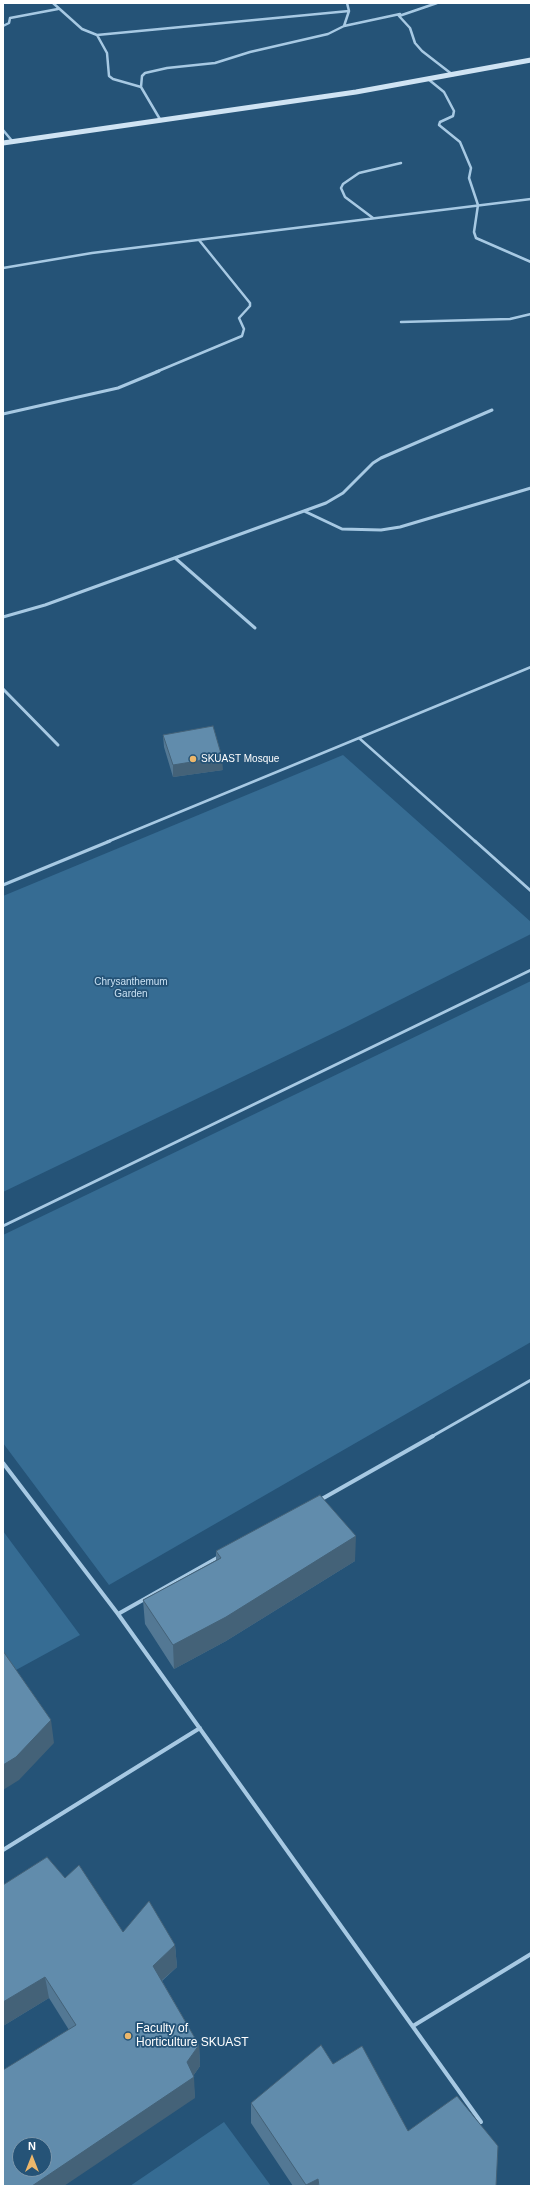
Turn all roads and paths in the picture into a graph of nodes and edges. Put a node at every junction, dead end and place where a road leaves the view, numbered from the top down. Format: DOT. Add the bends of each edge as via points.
graph roads {
  1 [pos="53,3"];
  2 [pos="347,3"];
  3 [pos="437,3"];
  4 [pos="58,9"];
  5 [pos="349,11"];
  6 [pos="400,14"];
  7 [pos="3,26"];
  8 [pos="344,26"];
  9 [pos="97,35"];
  10 [pos="531,60"];
  11 [pos="453,75"];
  12 [pos="428,79"];
  13 [pos="141,87"];
  14 [pos="161,121"];
  15 [pos="3,130"];
  16 [pos="13,142"];
  17 [pos="3,143"];
  18 [pos="401,163"];
  19 [pos="531,199"];
  20 [pos="478,205"];
  21 [pos="373,218"];
  22 [pos="199,240"];
  23 [pos="531,262"];
  24 [pos="3,268"];
  25 [pos="531,314"];
  26 [pos="401,322"];
  27 [pos="492,410"];
  28 [pos="3,414"];
  29 [pos="531,488"];
  30 [pos="304,511"];
  31 [pos="175,558"];
  32 [pos="3,616"];
  33 [pos="255,628"];
  34 [pos="531,667"];
  35 [pos="3,689"];
  36 [pos="359,738"];
  37 [pos="58,745"];
  38 [pos="3,885"];
  39 [pos="531,891"];
  40 [pos="531,970"];
  41 [pos="3,1226"];
  42 [pos="531,1380"];
  43 [pos="3,1463"];
  44 [pos="318,1501"];
  45 [pos="222,1555"];
  46 [pos="118,1614"];
  47 [pos="200,1728"];
  48 [pos="3,1850"];
  49 [pos="531,1954"];
  50 [pos="413,2026"];
  51 [pos="481,2122"];
  1 -- 4 [label="street"];
  2 -- 5 [label="street"];
  3 -- 6 [label="street"];
  4 -- 7 [label="street" via="10,18 9,23"];
  4 -- 9 [label="street" via="82,29"];
  5 -- 8 [label="street"];
  5 -- 9 [label="street"];
  6 -- 8 [label="street"];
  6 -- 11 [label="street" via="422,51"];
  8 -- 13 [label="street" via="328,34 223,61 155,70 142,76"];
  9 -- 13 [label="street" via="107,52 109,76"];
  10 -- 11 [label="main road"];
  11 -- 12 [label="main road"];
  12 -- 14 [label="main road"];
  12 -- 20 [label="street" via="444,92 454,111 453,116 440,122 439,126 455,137 463,147 471,168 470,186"];
  13 -- 14 [label="street"];
  14 -- 16 [label="main road"];
  15 -- 16 [label="street"];
  16 -- 17 [label="main road"];
  18 -- 21 [label="street" via="359,173 343,184 341,188 345,197"];
  19 -- 20 [label="street"];
  20 -- 21 [label="street"];
  20 -- 23 [label="street" via="474,232 476,238"];
  21 -- 22 [label="street"];
  22 -- 24 [label="street" via="92,253"];
  22 -- 28 [label="street" via="250,303 239,318 244,329 242,336 118,388"];
  25 -- 26 [label="street" via="510,319"];
  27 -- 30 [label="street" via="381,458 343,493"];
  29 -- 30 [label="street" via="400,527 381,530 342,529"];
  30 -- 31 [label="street"];
  31 -- 32 [label="street" via="45,605"];
  31 -- 33 [label="street"];
  34 -- 36 [label="lane"];
  35 -- 37 [label="street"];
  36 -- 38 [label="lane"];
  36 -- 39 [label="lane"];
  40 -- 41 [label="lane"];
  42 -- 44 [label="lane"];
  43 -- 46 [label="lane"];
  45 -- 46 [label="lane"];
  46 -- 47 [label="lane"];
  47 -- 48 [label="lane"];
  47 -- 50 [label="lane"];
  49 -- 50 [label="lane"];
  50 -- 51 [label="lane"];
}
